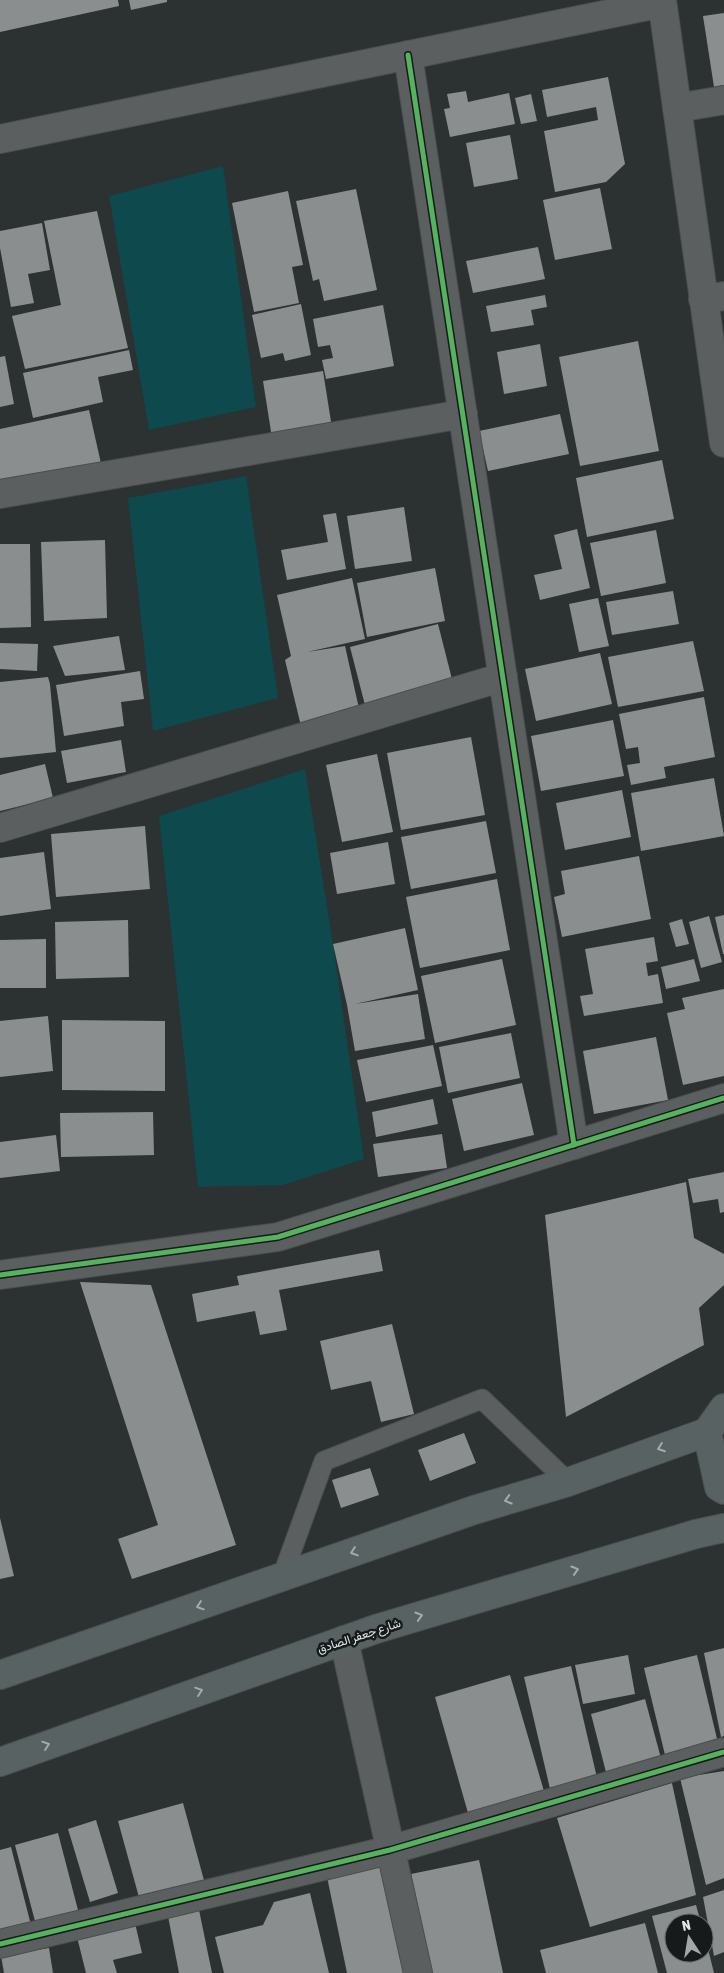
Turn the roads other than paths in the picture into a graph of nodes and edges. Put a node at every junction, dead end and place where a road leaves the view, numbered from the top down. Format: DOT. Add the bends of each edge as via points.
graph roads {
  1 [pos="662,1"];
  2 [pos="408,55"];
  3 [pos="724,100"];
  4 [pos="677,108"];
  5 [pos="0,139"];
  6 [pos="713,298"];
  7 [pos="463,414"];
  8 [pos="724,443"];
  9 [pos="0,494"];
  10 [pos="503,677"];
  11 [pos="0,828"];
  12 [pos="724,1098"];
  13 [pos="574,1145"];
  14 [pos="0,1275"];
  15 [pos="724,1408"];
  16 [pos="707,1432"];
  17 [pos="568,1482"];
  18 [pos="724,1490"];
  19 [pos="724,1528"];
  20 [pos="282,1577"];
  21 [pos="344,1640"];
  22 [pos="0,1675"];
  23 [pos="724,1752"];
  24 [pos="0,1762"];
  25 [pos="390,1850"];
  26 [pos="0,1944"];
  27 [pos="418,1973"];
  1 -- 2 [label="street"];
  1 -- 4 [label="street"];
  2 -- 5 [label="street"];
  2 -- 7 [label="street"];
  3 -- 4 [label="street"];
  4 -- 6 [label="street"];
  6 -- 8 [label="street"];
  7 -- 9 [label="street"];
  7 -- 10 [label="street"];
  10 -- 11 [label="street"];
  10 -- 13 [label="street"];
  12 -- 13 [label="street"];
  13 -- 14 [label="street" via="278,1237"];
  15 -- 16 [label="main road"];
  16 -- 17 [label="main road, one-way"];
  16 -- 18 [label="main road" via="719,1487"];
  17 -- 20 [label="main road, one-way" via="474,1510"];
  17 -- 20 [label="lane" via="482,1399 324,1461"];
  21 -- 19 [label="main road, شارع جعفر الصادق, one-way"];
  20 -- 22 [label="main road, one-way"];
  24 -- 21 [label="main road, شارع جعفر الصادق, one-way"];
  21 -- 25 [label="street"];
  23 -- 25 [label="street"];
  25 -- 26 [label="street"];
  25 -- 27 [label="street"];
}
